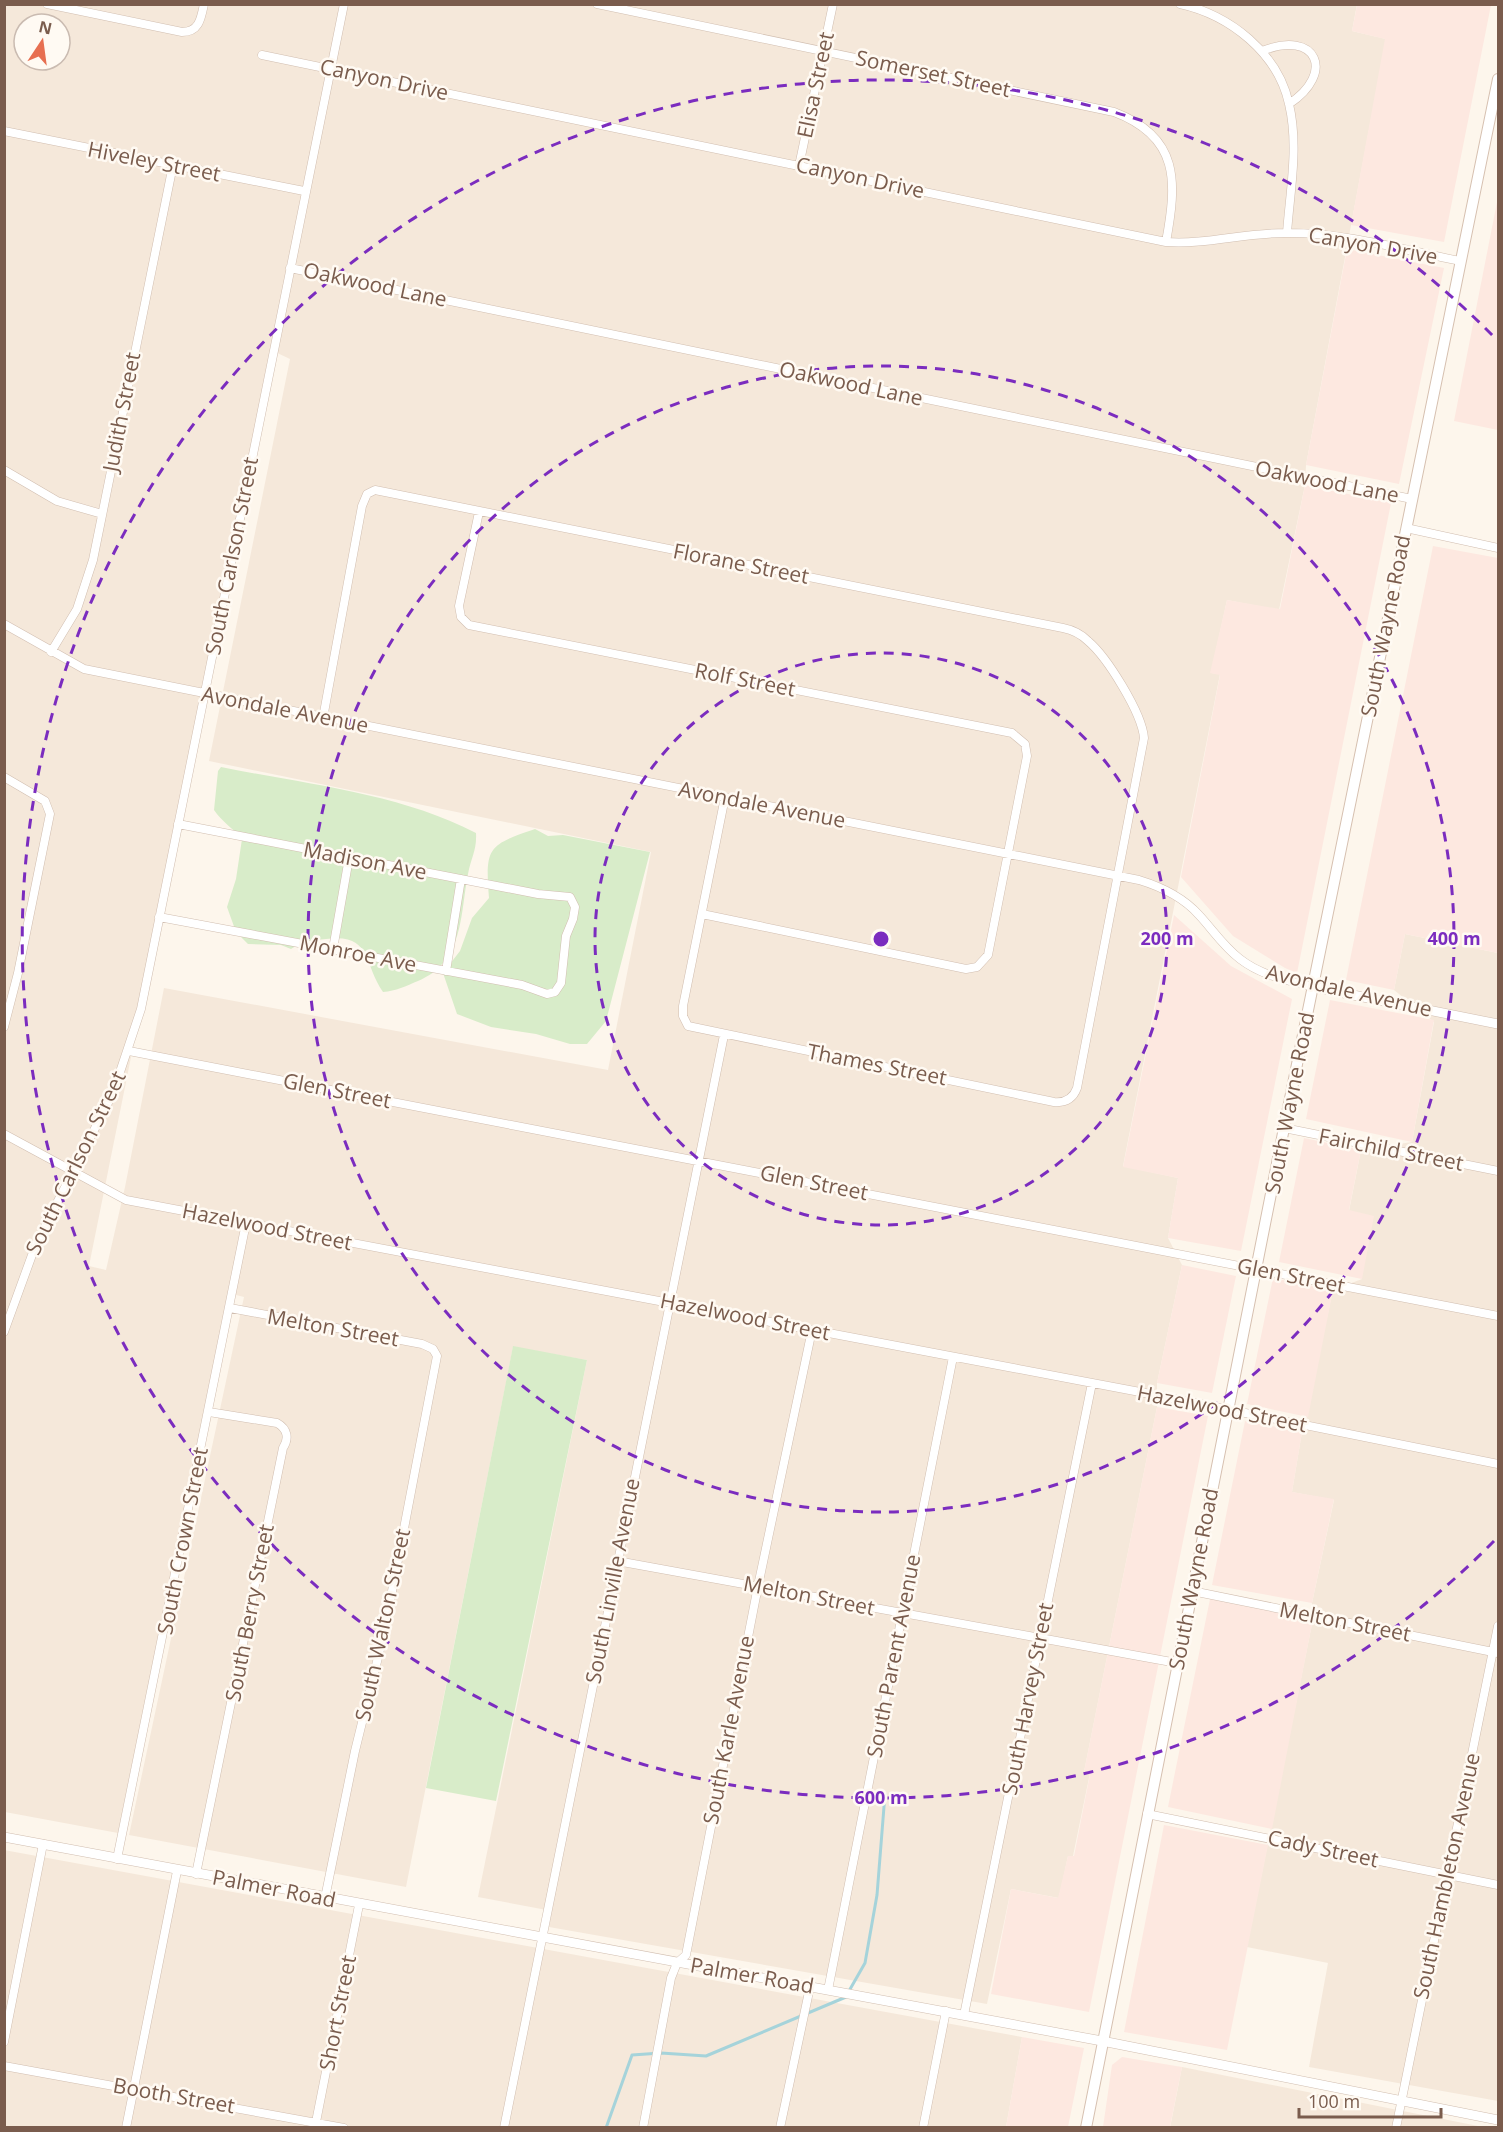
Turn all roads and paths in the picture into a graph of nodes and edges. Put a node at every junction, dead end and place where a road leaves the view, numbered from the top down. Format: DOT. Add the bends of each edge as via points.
graph roads {
  1 [pos="47,4"];
  2 [pos="204,4"];
  3 [pos="344,4"];
  4 [pos="597,4"];
  5 [pos="833,4"];
  6 [pos="1180,4"];
  7 [pos="823,51"];
  8 [pos="1262,51"];
  9 [pos="262,55"];
  10 [pos="330,69"];
  11 [pos="1498,79"];
  12 [pos="1289,104"];
  13 [pos="4,131"];
  14 [pos="172,165"];
  15 [pos="799,166"];
  16 [pos="304,191"];
  17 [pos="1287,232"];
  18 [pos="1166,242"];
  19 [pos="1460,261"];
  20 [pos="290,268"];
  21 [pos="4,470"];
  22 [pos="1412,499"];
  23 [pos="479,512"];
  24 [pos="102,514"];
  25 [pos="1406,528"];
  26 [pos="1498,548"];
  27 [pos="4,624"];
  28 [pos="51,652"];
  29 [pos="205,694"];
  30 [pos="323,718"];
  31 [pos="4,777"];
  32 [pos="725,797"];
  33 [pos="178,824"];
  34 [pos="1007,854"];
  35 [pos="349,858"];
  36 [pos="1117,876"];
  37 [pos="461,879"];
  38 [pos="702,914"];
  39 [pos="159,917"];
  40 [pos="333,949"];
  41 [pos="446,971"];
  42 [pos="1313,987"];
  43 [pos="555,992"];
  44 [pos="1498,1024"];
  45 [pos="4,1027"];
  46 [pos="724,1035"];
  47 [pos="129,1051"];
  48 [pos="1284,1128"];
  49 [pos="4,1134"];
  50 [pos="698,1161"];
  51 [pos="73,1171"];
  52 [pos="1498,1171"];
  53 [pos="246,1223"];
  54 [pos="1256,1269"];
  55 [pos="669,1304"];
  56 [pos="230,1308"];
  57 [pos="1498,1316"];
  58 [pos="812,1330"];
  59 [pos="4,1332"];
  60 [pos="435,1352"];
  61 [pos="953,1357"];
  62 [pos="1092,1383"];
  63 [pos="1228,1409"];
  64 [pos="209,1412"];
  65 [pos="1498,1464"];
  66 [pos="617,1561"];
  67 [pos="758,1586"];
  68 [pos="1192,1591"];
  69 [pos="902,1613"];
  70 [pos="1498,1626"];
  71 [pos="1040,1639"];
  72 [pos="1496,1652"];
  73 [pos="1177,1663"];
  74 [pos="1147,1814"];
  75 [pos="4,1837"];
  76 [pos="43,1844"];
  77 [pos="117,1859"];
  78 [pos="177,1871"];
  79 [pos="196,1874"];
  80 [pos="1447,1874"];
  81 [pos="1498,1885"];
  82 [pos="325,1898"];
  83 [pos="359,1905"];
  84 [pos="542,1937"];
  85 [pos="677,1963"];
  86 [pos="810,1987"];
  87 [pos="828,1990"];
  88 [pos="946,2011"];
  89 [pos="964,2015"];
  90 [pos="1102,2041"];
  91 [pos="4,2042"];
  92 [pos="4,2066"];
  93 [pos="133,2089"];
  94 [pos="1402,2100"];
  95 [pos="1498,2120"];
  96 [pos="316,2122"];
  97 [pos="126,2127"];
  98 [pos="344,2127"];
  99 [pos="504,2127"];
  100 [pos="642,2127"];
  101 [pos="780,2127"];
  102 [pos="923,2127"];
  103 [pos="1086,2127"];
  104 [pos="1396,2127"];
  1 -- 2 [label="street" via="182,32 195,28"];
  3 -- 10 [label="street, South Carlson Street"];
  4 -- 7 [label="street, Somerset Street"];
  5 -- 7 [label="street, Elisa Street"];
  6 -- 8 [label="street" via="1223,20"];
  7 -- 15 [label="street, Elisa Street"];
  7 -- 18 [label="street, Somerset Street" via="1132,119 1155,138 1170,166 1174,190"];
  8 -- 12 [label="street" via="1278,75"];
  8 -- 12 [label="street" via="1287,43 1303,47 1311,54 1314,77 1310,86"];
  9 -- 10 [label="street, Canyon Drive"];
  10 -- 15 [label="street, Canyon Drive"];
  10 -- 16 [label="street, South Carlson Street"];
  11 -- 19 [label="main road, South Wayne Road"];
  12 -- 17 [label="street" via="1293,151"];
  13 -- 14 [label="street, Hiveley Street"];
  14 -- 16 [label="street, Hiveley Street"];
  14 -- 24 [label="street, Judith Street"];
  15 -- 18 [label="street, Canyon Drive"];
  16 -- 20 [label="street, South Carlson Street"];
  17 -- 18 [label="street, Canyon Drive" via="1199,243"];
  17 -- 19 [label="street, Canyon Drive" via="1338,236"];
  19 -- 22 [label="main road, South Wayne Road"];
  20 -- 22 [label="street, Oakwood Lane"];
  20 -- 29 [label="street, South Carlson Street"];
  21 -- 24 [label="street" via="57,501"];
  22 -- 25 [label="main road, South Wayne Road"];
  23 -- 30 [label="street, Florane Street" via="382,491 367,494"];
  23 -- 34 [label="street, Rolf Street" via="459,606 461,617 470,626 1016,735 1025,744 1027,756"];
  23 -- 36 [label="street, Florane Street" via="1052,625 1079,634 1095,648 1137,710 1143,728"];
  24 -- 28 [label="street, Judith Street" via="83,593"];
  25 -- 26 [label="street"];
  25 -- 42 [label="main road, South Wayne Road"];
  27 -- 28 [label="street, Avondale Avenue"];
  28 -- 29 [label="street, Avondale Avenue" via="84,669"];
  29 -- 30 [label="street, Avondale Avenue"];
  29 -- 33 [label="street, South Carlson Street"];
  30 -- 32 [label="street, Avondale Avenue"];
  31 -- 45 [label="street" via="48,805 50,818"];
  32 -- 34 [label="street, Avondale Avenue"];
  32 -- 38 [label="street, Thames Street"];
  33 -- 35 [label="street, Madison Ave"];
  33 -- 39 [label="street, South Carlson Street"];
  34 -- 36 [label="street, Avondale Avenue"];
  34 -- 38 [label="street" via="988,955 980,966 966,969"];
  35 -- 37 [label="street, Madison Ave"];
  35 -- 40 [label="street"];
  36 -- 42 [label="street, Avondale Avenue" via="1152,884 1182,900 1232,952 1256,969"];
  36 -- 46 [label="street, Thames Street" via="1077,1088 1065,1102"];
  37 -- 41 [label="street"];
  37 -- 43 [label="street, Madison Ave" via="570,897 575,907 566,936 561,983"];
  38 -- 46 [label="street, Thames Street" via="683,1016 692,1028"];
  39 -- 40 [label="street, Monroe Ave"];
  39 -- 47 [label="street, South Carlson Street"];
  40 -- 41 [label="street, Monroe Ave"];
  41 -- 43 [label="street, Monroe Ave" via="522,985 547,994"];
  42 -- 44 [label="street, Avondale Avenue"];
  42 -- 48 [label="main road, South Wayne Road"];
  46 -- 50 [label="street, South Linville Avenue"];
  47 -- 50 [label="street, Glen Street"];
  47 -- 51 [label="street, South Carlson Street" via="105,1113"];
  48 -- 52 [label="street, Fairchild Street"];
  48 -- 54 [label="main road, South Wayne Road"];
  49 -- 51 [label="street, Hazelwood Street"];
  50 -- 54 [label="street, Glen Street"];
  50 -- 55 [label="street, South Linville Avenue"];
  51 -- 53 [label="street, Hazelwood Street" via="118,1198"];
  51 -- 59 [label="street, South Carlson Street" via="36,1244"];
  53 -- 55 [label="street, Hazelwood Street"];
  53 -- 56 [label="street, South Crown Street"];
  54 -- 57 [label="street, Glen Street"];
  54 -- 63 [label="main road, South Wayne Road"];
  55 -- 58 [label="street, Hazelwood Street"];
  55 -- 66 [label="street, South Linville Avenue"];
  56 -- 60 [label="street, Melton Street" via="422,1344"];
  56 -- 64 [label="street, South Crown Street"];
  58 -- 61 [label="street, Hazelwood Street"];
  58 -- 67 [label="street, South Karle Avenue"];
  60 -- 82 [label="street, South Walton Street" via="437,1359 384,1633"];
  61 -- 62 [label="street, Hazelwood Street"];
  61 -- 69 [label="street, South Parent Avenue"];
  62 -- 63 [label="street, Hazelwood Street"];
  62 -- 71 [label="street, South Harvey Street"];
  63 -- 65 [label="street, Hazelwood Street"];
  63 -- 68 [label="main road, South Wayne Road"];
  64 -- 77 [label="street, South Crown Street"];
  64 -- 79 [label="street, South Berry Street" via="277,1423 287,1437"];
  66 -- 67 [label="street, Melton Street"];
  66 -- 84 [label="street, South Linville Avenue"];
  67 -- 69 [label="street, Melton Street"];
  67 -- 85 [label="street, South Karle Avenue" via="686,1954"];
  68 -- 72 [label="street, Melton Street"];
  68 -- 73 [label="main road, South Wayne Road"];
  69 -- 71 [label="street, Melton Street"];
  69 -- 87 [label="street, South Parent Avenue"];
  70 -- 72 [label="street, South Hambleton Avenue"];
  71 -- 73 [label="street, Melton Street"];
  71 -- 89 [label="street, South Harvey Street"];
  72 -- 80 [label="street, South Hambleton Avenue"];
  73 -- 74 [label="main road, South Wayne Road"];
  74 -- 80 [label="street, Cady Street"];
  74 -- 90 [label="main road, South Wayne Road"];
  75 -- 76 [label="street, Palmer Road"];
  76 -- 77 [label="street, Palmer Road"];
  76 -- 91 [label="street"];
  77 -- 78 [label="street, Palmer Road"];
  78 -- 79 [label="street, Palmer Road"];
  78 -- 93 [label="street"];
  79 -- 82 [label="street, Palmer Road"];
  80 -- 81 [label="street, Cady Street"];
  80 -- 94 [label="street, South Hambleton Avenue"];
  82 -- 83 [label="street, Palmer Road"];
  83 -- 84 [label="street, Palmer Road"];
  83 -- 96 [label="street, Short Street"];
  84 -- 85 [label="street, Palmer Road"];
  84 -- 99 [label="street, South Linville Avenue"];
  85 -- 86 [label="street, Palmer Road"];
  85 -- 100 [label="street, South Karle Avenue"];
  86 -- 87 [label="street, Palmer Road"];
  86 -- 101 [label="street"];
  87 -- 88 [label="street, Palmer Road"];
  88 -- 89 [label="street, Palmer Road"];
  88 -- 102 [label="street"];
  89 -- 90 [label="street, Palmer Road"];
  90 -- 94 [label="street, Palmer Road"];
  90 -- 103 [label="main road, South Wayne Road"];
  92 -- 93 [label="street, Booth Street"];
  93 -- 96 [label="street, Booth Street"];
  93 -- 97 [label="street"];
  94 -- 95 [label="street, Palmer Road"];
  94 -- 104 [label="street, South Hambleton Avenue"];
  96 -- 98 [label="street, Booth Street"];
}
